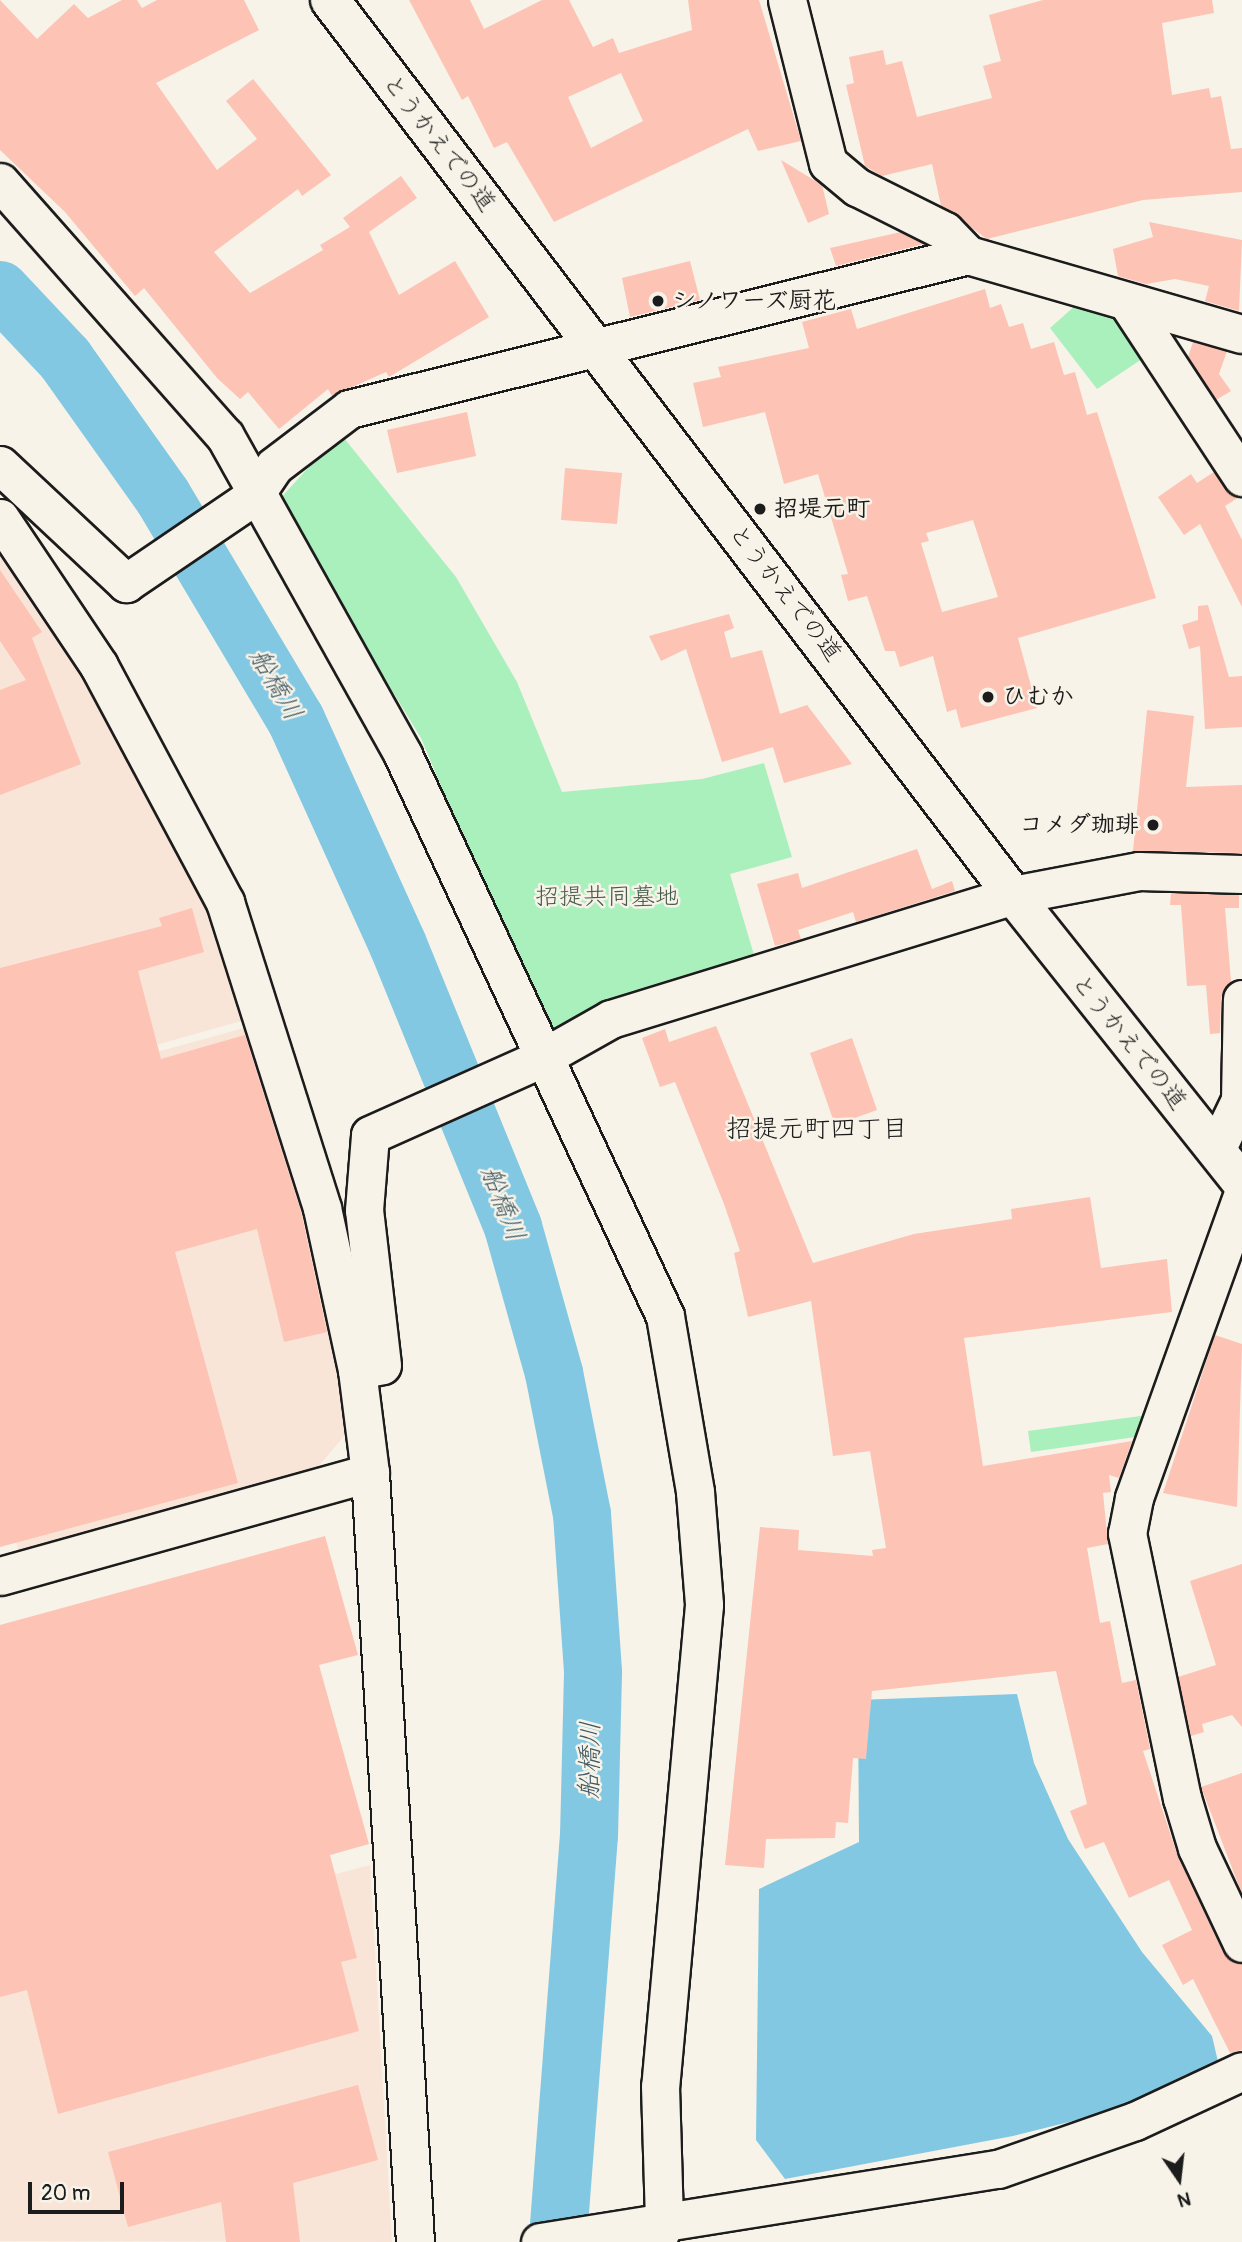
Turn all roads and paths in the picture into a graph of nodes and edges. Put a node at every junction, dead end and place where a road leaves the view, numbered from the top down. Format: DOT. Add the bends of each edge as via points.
graph roads {
  1 [pos="330,0"];
  2 [pos="787,0"];
  3 [pos="0,182"];
  4 [pos="968,255"];
  5 [pos="1129,305"];
  6 [pos="1242,334"];
  7 [pos="599,351"];
  8 [pos="0,466"];
  9 [pos="1242,477"];
  10 [pos="247,500"];
  11 [pos="0,518"];
  12 [pos="1242,874"];
  13 [pos="1013,895"];
  14 [pos="1242,999"];
  15 [pos="533,1061"];
  16 [pos="1240,1089"];
  17 [pos="1216,1150"];
  18 [pos="1242,1183"];
  19 [pos="1242,1196"];
  20 [pos="356,1370"];
  21 [pos="370,1474"];
  22 [pos="0,1576"];
  23 [pos="1242,1943"];
  24 [pos="1242,2071"];
  25 [pos="650,2230"];
  26 [pos="415,2242"];
  27 [pos="540,2242"];
  1 -- 7 [label="street, とうかえでの道"];
  2 -- 4 [label="street" via="828,163 858,187 945,231"];
  3 -- 10 [label="street" via="225,436"];
  4 -- 5 [label="street"];
  4 -- 7 [label="street"];
  5 -- 6 [label="street"];
  5 -- 9 [label="street"];
  7 -- 10 [label="street" via="556,355 349,409 274,466"];
  7 -- 13 [label="street, とうかえでの道"];
  8 -- 10 [label="street" via="97,561 126,583"];
  10 -- 15 [label="street" via="403,755"];
  11 -- 20 [label="street" via="99,666 225,902 323,1208"];
  12 -- 13 [label="street" via="1139,871"];
  13 -- 15 [label="street" via="611,1019"];
  13 -- 17 [label="street, とうかえでの道"];
  14 -- 16 [label="street"];
  15 -- 20 [label="street" via="370,1135 364,1210 382,1365"];
  15 -- 25 [label="street" via="610,1189 665,1316 695,1492 704,1605"];
  16 -- 17 [label="street"];
  17 -- 18 [label="street, とうかえでの道"];
  19 -- 23 [label="street" via="1134,1498 1127,1533 1186,1810"];
  20 -- 21 [label="street"];
  21 -- 22 [label="street"];
  21 -- 26 [label="street"];
  24 -- 25 [label="street" via="1135,2121 998,2169"];
  25 -- 27 [label="street"];
}
